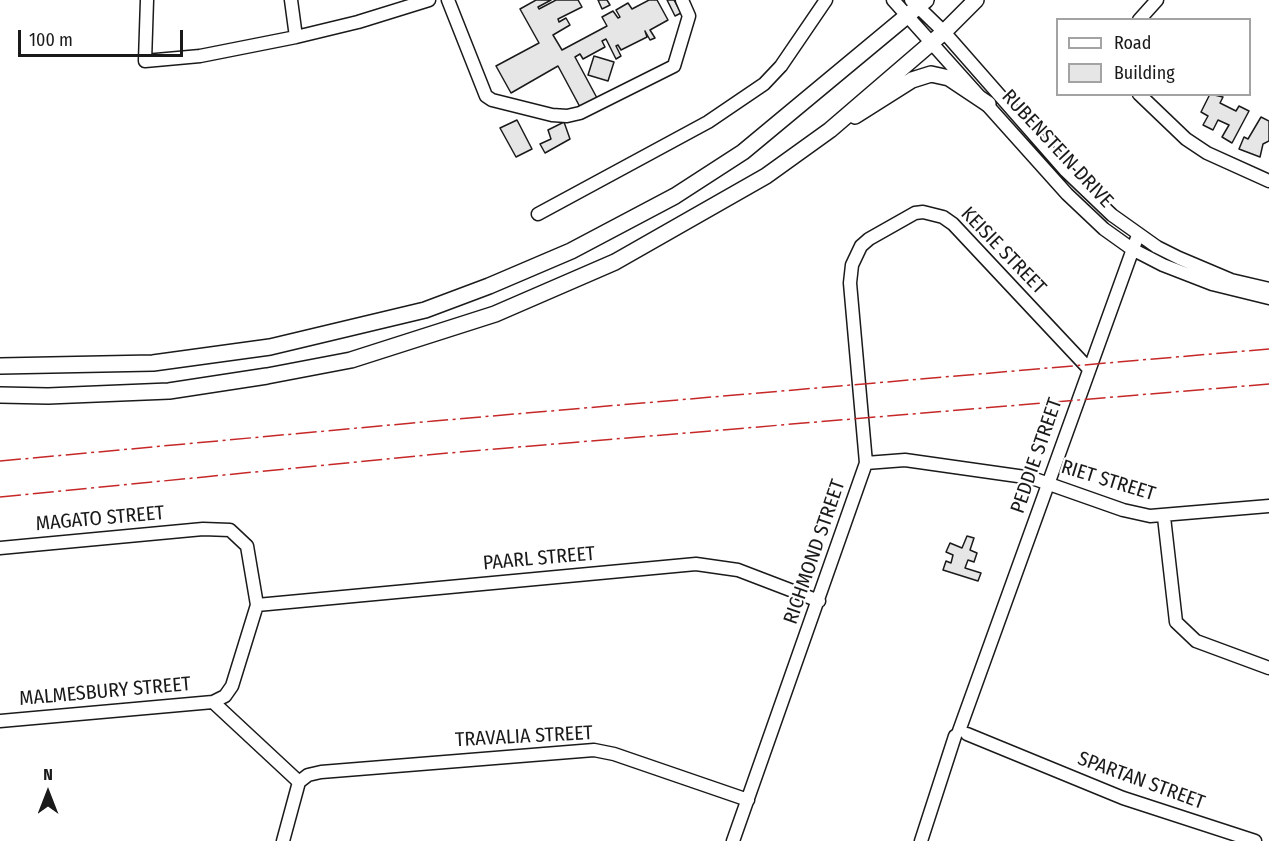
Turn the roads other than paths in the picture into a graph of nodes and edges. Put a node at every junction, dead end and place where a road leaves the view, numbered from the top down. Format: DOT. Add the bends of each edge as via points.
graph roads {
  1 [pos="147,0"];
  2 [pos="291,0"];
  3 [pos="429,0"];
  4 [pos="448,0"];
  5 [pos="682,0"];
  6 [pos="826,0"];
  7 [pos="892,0"];
  8 [pos="976,0"];
  9 [pos="1157,0"];
  10 [pos="916,6"];
  11 [pos="1141,18"];
  12 [pos="296,37"];
  13 [pos="938,37"];
  14 [pos="1141,96"];
  15 [pos="988,104"];
  16 [pos="830,130"];
  17 [pos="1269,181"];
  18 [pos="538,214"];
  19 [pos="1138,235"];
  20 [pos="1132,249"];
  21 [pos="852,265"];
  22 [pos="1269,289"];
  23 [pos="1269,298"];
  24 [pos="0,366"];
  25 [pos="1089,368"];
  26 [pos="0,395"];
  27 [pos="866,463"];
  28 [pos="1048,483"];
  29 [pos="1269,507"];
  30 [pos="1164,517"];
  31 [pos="0,548"];
  32 [pos="819,601"];
  33 [pos="257,605"];
  34 [pos="1269,668"];
  35 [pos="213,702"];
  36 [pos="0,721"];
  37 [pos="962,736"];
  38 [pos="299,782"];
  39 [pos="748,800"];
  40 [pos="283,841"];
  41 [pos="733,841"];
  42 [pos="921,841"];
  43 [pos="1255,841"];
  1 -- 12 [label="street" via="145,61 200,57"];
  2 -- 12 [label="street"];
  3 -- 12 [label="street"];
  4 -- 5 [label="street" via="486,96 567,116 674,66 689,16"];
  6 -- 18 [label="street" via="764,84 708,122"];
  7 -- 10 [label="street"];
  8 -- 13 [label="main road"];
  9 -- 11 [label="street"];
  10 -- 13 [label="street"];
  10 -- 24 [label="main road" via="743,152 675,196 571,251 489,286 425,310 270,348 153,363"];
  13 -- 15 [label="street, RUBENSTEIN DRIVE"];
  13 -- 16 [label="main road"];
  13 -- 19 [label="street, RUBENSTEIN DRIVE" via="1096,202"];
  14 -- 17 [label="street" via="1185,139"];
  15 -- 16 [label="main road" via="949,78 931,74 912,80"];
  15 -- 20 [label="street, RUBENSTEIN DRIVE" via="1067,194"];
  16 -- 26 [label="main road" via="766,176 615,262 495,315 351,360 267,376 169,391"];
  19 -- 20 [label="street, PEDDIE STREET"];
  19 -- 22 [label="street, RUBENSTEIN DRIVE" via="1231,280"];
  20 -- 23 [label="street, RUBENSTEIN DRIVE" via="1198,279"];
  20 -- 25 [label="street, PEDDIE STREET"];
  21 -- 25 [label="street, KEISIE STREET" via="861,246 900,220 923,212 943,217"];
  21 -- 27 [label="street, RICHMOND STREET" via="850,283"];
  25 -- 28 [label="street, PEDDIE STREET"];
  27 -- 28 [label="street, RIET STREET" via="905,460"];
  27 -- 32 [label="street, RICHMOND STREET"];
  28 -- 30 [label="street, RIET STREET" via="1134,513"];
  28 -- 37 [label="street, PEDDIE STREET"];
  29 -- 30 [label="street, RIET STREET"];
  30 -- 34 [label="street" via="1176,622 1196,641"];
  31 -- 33 [label="street, MAGATO STREET" via="203,529 230,530 247,546"];
  32 -- 33 [label="street, PAARL STREET" via="738,570 696,564"];
  32 -- 39 [label="street, RICHMOND STREET"];
  33 -- 35 [label="street" via="232,686 225,696"];
  35 -- 36 [label="street, MALMESBURY STREET"];
  35 -- 38 [label="street"];
  37 -- 42 [label="street, PEDDIE STREET"];
  37 -- 43 [label="street, SPARTAN STREET" via="1124,798"];
  38 -- 39 [label="street, TRAVALIA STREET" via="321,772 594,750"];
  38 -- 40 [label="street"];
  39 -- 41 [label="street, RICHMOND STREET"];
}
